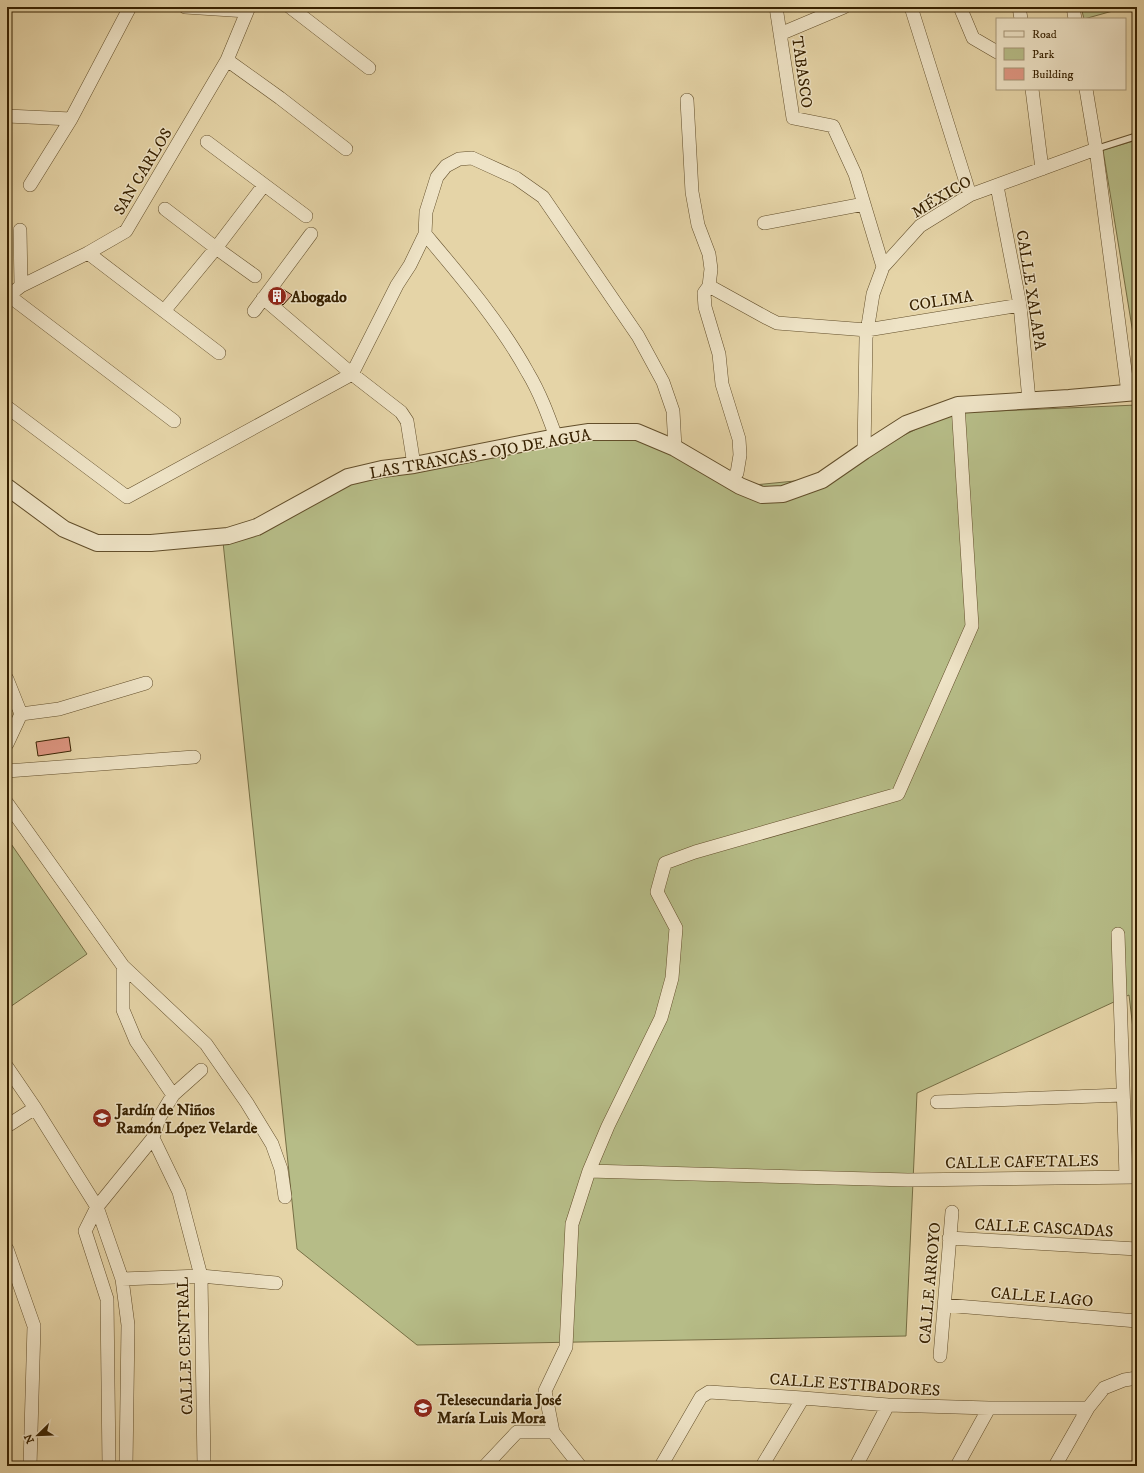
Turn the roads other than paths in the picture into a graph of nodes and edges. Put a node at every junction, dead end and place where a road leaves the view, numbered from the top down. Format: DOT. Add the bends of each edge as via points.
graph roads {
  1 [pos="130,7"];
  2 [pos="185,7"];
  3 [pos="290,7"];
  4 [pos="776,7"];
  5 [pos="844,7"];
  6 [pos="911,7"];
  7 [pos="960,7"];
  8 [pos="1019,7"];
  9 [pos="1073,7"];
  10 [pos="248,9"];
  11 [pos="1021,18"];
  12 [pos="1075,18"];
  13 [pos="780,34"];
  14 [pos="996,51"];
  15 [pos="227,60"];
  16 [pos="369,68"];
  17 [pos="1032,90"];
  18 [pos="1086,90"];
  19 [pos="687,100"];
  20 [pos="7,116"];
  21 [pos="71,119"];
  22 [pos="1137,136"];
  23 [pos="207,142"];
  24 [pos="346,149"];
  25 [pos="1096,149"];
  26 [pos="1042,169"];
  27 [pos="30,185"];
  28 [pos="264,185"];
  29 [pos="997,186"];
  30 [pos="970,195"];
  31 [pos="864,204"];
  32 [pos="165,210"];
  33 [pos="306,216"];
  34 [pos="764,223"];
  35 [pos="20,230"];
  36 [pos="312,234"];
  37 [pos="425,234"];
  38 [pos="216,248"];
  39 [pos="88,253"];
  40 [pos="883,267"];
  41 [pos="255,276"];
  42 [pos="21,286"];
  43 [pos="709,286"];
  44 [pos="8,296"];
  45 [pos="263,298"];
  46 [pos="1020,305"];
  47 [pos="164,311"];
  48 [pos="254,311"];
  49 [pos="868,330"];
  50 [pos="219,353"];
  51 [pos="352,374"];
  52 [pos="1133,392"];
  53 [pos="1029,400"];
  54 [pos="958,405"];
  55 [pos="7,407"];
  56 [pos="174,421"];
  57 [pos="556,437"];
  58 [pos="675,448"];
  59 [pos="864,451"];
  60 [pos="414,465"];
  61 [pos="730,480"];
  62 [pos="7,487"];
  63 [pos="7,679"];
  64 [pos="146,683"];
  65 [pos="21,714"];
  66 [pos="7,744"];
  67 [pos="194,757"];
  68 [pos="7,772"];
  69 [pos="7,803"];
  70 [pos="1118,934"];
  71 [pos="124,966"];
  72 [pos="7,1067"];
  73 [pos="201,1070"];
  74 [pos="172,1095"];
  75 [pos="1122,1095"];
  76 [pos="937,1102"];
  77 [pos="35,1108"];
  78 [pos="7,1126"];
  79 [pos="153,1138"];
  80 [pos="589,1171"];
  81 [pos="1132,1177"];
  82 [pos="285,1197"];
  83 [pos="97,1207"];
  84 [pos="952,1212"];
  85 [pos="949,1238"];
  86 [pos="7,1249"];
  87 [pos="1137,1249"];
  88 [pos="201,1276"];
  89 [pos="122,1279"];
  90 [pos="276,1283"];
  91 [pos="107,1299"];
  92 [pos="125,1302"];
  93 [pos="944,1304"];
  94 [pos="1137,1321"];
  95 [pos="940,1356"];
  96 [pos="1137,1378"];
  97 [pos="803,1398"];
  98 [pos="888,1405"];
  99 [pos="989,1408"];
  100 [pos="1088,1408"];
  101 [pos="553,1432"];
  102 [pos="30,1466"];
  103 [pos="109,1466"];
  104 [pos="126,1466"];
  105 [pos="204,1466"];
  106 [pos="485,1466"];
  107 [pos="580,1466"];
  108 [pos="661,1466"];
  109 [pos="762,1466"];
  110 [pos="856,1466"];
  111 [pos="957,1466"];
  112 [pos="1055,1466"];
  1 -- 21 [label="street"];
  2 -- 10 [label="street"];
  3 -- 16 [label="street"];
  4 -- 13 [label="street, TABASCO"];
  5 -- 13 [label="street"];
  6 -- 30 [label="street"];
  7 -- 14 [label="street" via="973,38"];
  8 -- 11 [label="street"];
  9 -- 12 [label="street"];
  10 -- 15 [label="street, SAN CARLOS"];
  13 -- 31 [label="street, TABASCO" via="793,118 833,126 855,174"];
  15 -- 24 [label="street"];
  15 -- 39 [label="street, SAN CARLOS" via="126,231"];
  17 -- 26 [label="street"];
  18 -- 25 [label="street"];
  19 -- 43 [label="street" via="692,192 698,225 709,254"];
  20 -- 21 [label="street"];
  21 -- 27 [label="street"];
  22 -- 25 [label="lane, MÉXICO"];
  23 -- 28 [label="street"];
  25 -- 26 [label="street, MÉXICO"];
  25 -- 52 [label="street"];
  26 -- 29 [label="street, MÉXICO"];
  28 -- 33 [label="street"];
  28 -- 38 [label="street"];
  29 -- 30 [label="street, MÉXICO"];
  29 -- 46 [label="street, CALLE XALAPA"];
  30 -- 40 [label="street, MÉXICO" via="920,226"];
  31 -- 34 [label="street"];
  31 -- 40 [label="street"];
  32 -- 38 [label="street"];
  35 -- 42 [label="street"];
  36 -- 45 [label="street"];
  37 -- 51 [label="street"];
  37 -- 57 [label="street" via="475,293 506,337 529,373"];
  37 -- 58 [label="street" via="426,212 437,178 446,166 459,159 472,158 516,178 543,197 638,336 662,382 673,411"];
  38 -- 41 [label="street"];
  38 -- 47 [label="street"];
  39 -- 42 [label="street, SAN CARLOS"];
  39 -- 47 [label="street"];
  40 -- 49 [label="street, MÉXICO" via="873,294"];
  42 -- 44 [label="street, SAN CARLOS"];
  43 -- 49 [label="street, COLIMA" via="777,322"];
  43 -- 61 [label="street" via="704,293 705,307 719,354 722,384 739,439 737,473"];
  44 -- 56 [label="street"];
  45 -- 48 [label="street"];
  45 -- 51 [label="street"];
  46 -- 49 [label="street, COLIMA"];
  46 -- 53 [label="street, CALLE XALAPA"];
  47 -- 50 [label="street"];
  49 -- 59 [label="street, MÉXICO"];
  51 -- 55 [label="street" via="127,497"];
  51 -- 60 [label="street" via="401,412 406,421"];
  52 -- 53 [label="street, LAS TRANCAS - OJO DE AGUA"];
  53 -- 54 [label="street, LAS TRANCAS - OJO DE AGUA"];
  54 -- 59 [label="street, LAS TRANCAS - OJO DE AGUA" via="906,424"];
  54 -- 80 [label="street" via="972,626 898,794 694,852 665,863 657,892 676,928 672,978 661,1018"];
  57 -- 58 [label="street, LAS TRANCAS - OJO DE AGUA" via="589,432 637,432"];
  57 -- 60 [label="street, LAS TRANCAS - OJO DE AGUA"];
  58 -- 61 [label="street, LAS TRANCAS - OJO DE AGUA"];
  59 -- 61 [label="street, LAS TRANCAS - OJO DE AGUA" via="822,480 782,494 762,495"];
  60 -- 62 [label="street, LAS TRANCAS - OJO DE AGUA" via="382,469 348,478 257,528 228,536 151,543 97,543 64,529"];
  63 -- 65 [label="street"];
  64 -- 65 [label="street" via="59,708"];
  65 -- 66 [label="street"];
  67 -- 68 [label="street"];
  69 -- 71 [label="street"];
  70 -- 75 [label="street"];
  71 -- 74 [label="street" via="123,1010 136,1041"];
  71 -- 82 [label="street" via="206,1044 247,1102 272,1144 281,1169"];
  72 -- 77 [label="street"];
  73 -- 74 [label="street"];
  74 -- 79 [label="street" via="159,1118"];
  75 -- 76 [label="street"];
  75 -- 81 [label="street"];
  77 -- 78 [label="street"];
  77 -- 83 [label="street"];
  79 -- 83 [label="street"];
  79 -- 88 [label="street, CALLE CENTRAL" via="179,1192"];
  80 -- 81 [label="street, CALLE CAFETALES" via="908,1180"];
  80 -- 101 [label="street" via="572,1224 566,1347 545,1392"];
  83 -- 89 [label="street"];
  83 -- 91 [label="street" via="85,1231"];
  84 -- 85 [label="street, CALLE ARROYO"];
  85 -- 87 [label="street, CALLE CASCADAS"];
  85 -- 93 [label="street, CALLE ARROYO"];
  86 -- 102 [label="street" via="34,1326"];
  88 -- 89 [label="street"];
  88 -- 90 [label="street"];
  88 -- 105 [label="street, CALLE CENTRAL"];
  89 -- 92 [label="street"];
  91 -- 92 [label="street"];
  91 -- 103 [label="street"];
  92 -- 104 [label="street" via="128,1325"];
  93 -- 94 [label="street, CALLE LAGO"];
  93 -- 95 [label="street, CALLE ARROYO"];
  96 -- 100 [label="street" via="1104,1388"];
  97 -- 98 [label="street, CALLE ESTIBADORES"];
  97 -- 108 [label="street, CALLE ESTIBADORES" via="709,1392 702,1397"];
  97 -- 109 [label="street"];
  98 -- 99 [label="street, CALLE ESTIBADORES"];
  98 -- 110 [label="street"];
  99 -- 100 [label="street, CALLE ESTIBADORES"];
  99 -- 111 [label="street"];
  100 -- 112 [label="street"];
  101 -- 106 [label="street" via="517,1432"];
  101 -- 107 [label="street"];
}
